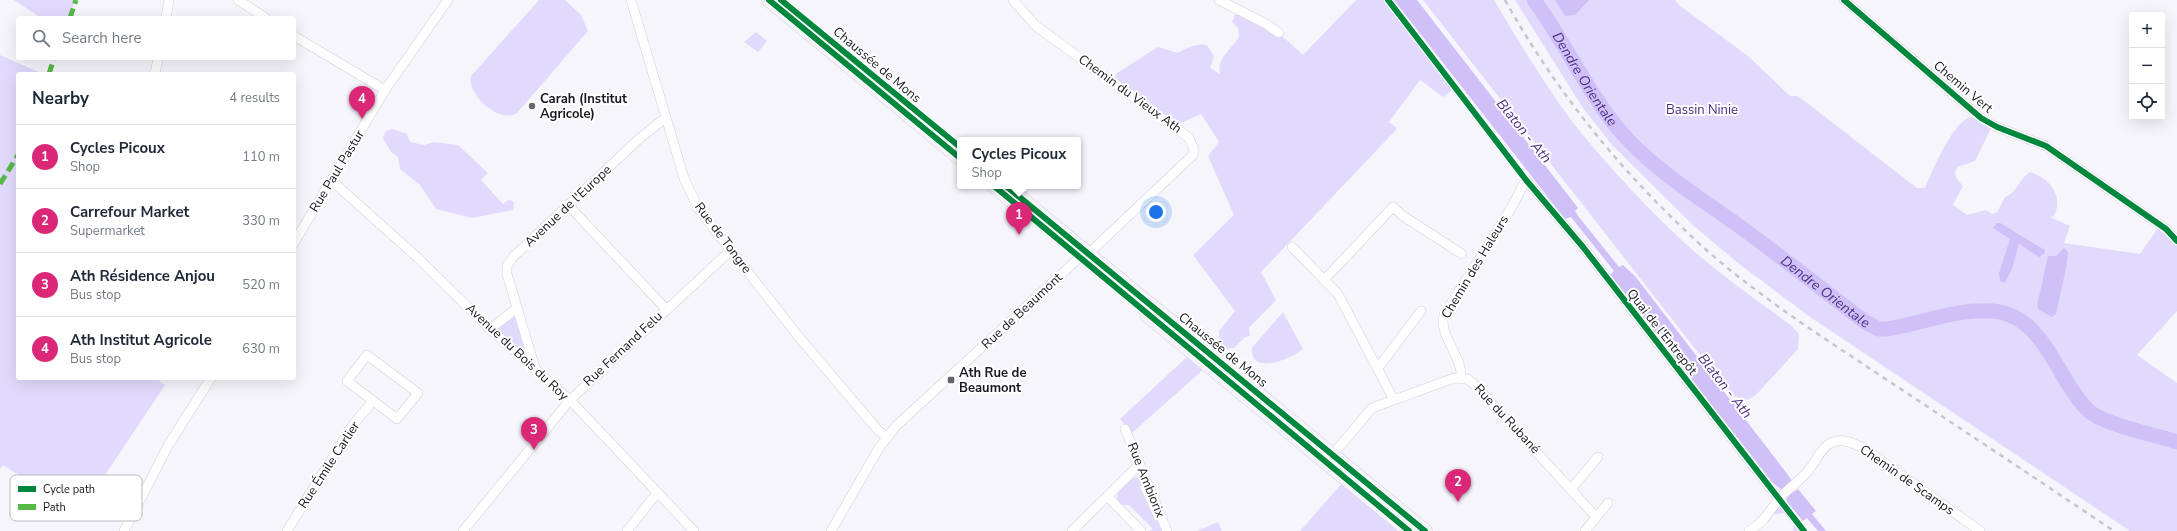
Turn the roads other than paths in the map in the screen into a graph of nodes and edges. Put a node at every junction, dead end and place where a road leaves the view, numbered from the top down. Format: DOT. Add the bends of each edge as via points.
graph roads {
  1 [pos="169,0"];
  2 [pos="238,0"];
  3 [pos="448,0"];
  4 [pos="631,0"];
  5 [pos="769,0"];
  6 [pos="782,0"];
  7 [pos="1013,0"];
  8 [pos="1219,0"];
  9 [pos="1844,0"];
  10 [pos="166,16"];
  11 [pos="263,16"];
  12 [pos="1279,33"];
  13 [pos="296,37"];
  14 [pos="158,60"];
  15 [pos="155,72"];
  16 [pos="385,90"];
  17 [pos="665,118"];
  18 [pos="957,145"];
  19 [pos="957,156"];
  20 [pos="1526,180"];
  21 [pos="332,181"];
  22 [pos="998,189"];
  23 [pos="1009,189"];
  24 [pos="569,206"];
  25 [pos="296,240"];
  26 [pos="2177,241"];
  27 [pos="1292,247"];
  28 [pos="731,250"];
  29 [pos="1462,254"];
  30 [pos="1084,256"];
  31 [pos="1324,280"];
  32 [pos="517,308"];
  33 [pos="666,309"];
  34 [pos="1421,311"];
  35 [pos="490,329"];
  36 [pos="1378,368"];
  37 [pos="536,371"];
  38 [pos="1461,378"];
  39 [pos="210,380"];
  40 [pos="372,400"];
  41 [pos="570,400"];
  42 [pos="1394,400"];
  43 [pos="1125,429"];
  44 [pos="887,438"];
  45 [pos="1598,457"];
  46 [pos="1329,458"];
  47 [pos="1139,465"];
  48 [pos="1571,489"];
  49 [pos="657,493"];
  50 [pos="1785,494"];
  51 [pos="142,495"];
  52 [pos="1108,497"];
  53 [pos="1608,503"];
  54 [pos="1596,517"];
  55 [pos="129,521"];
  56 [pos="124,531"];
  57 [pos="287,531"];
  58 [pos="463,531"];
  59 [pos="627,531"];
  60 [pos="694,531"];
  61 [pos="831,531"];
  62 [pos="1072,531"];
  63 [pos="1141,531"];
  64 [pos="1167,531"];
  65 [pos="1409,531"];
  66 [pos="1424,531"];
  67 [pos="1585,531"];
  68 [pos="1749,531"];
  69 [pos="1980,531"];
  1 -- 10 [label="street"];
  2 -- 11 [label="street"];
  3 -- 16 [label="street, Rue Paul Pastur"];
  4 -- 17 [label="street, Rue de Tongre"];
  5 -- 19 [label="main road, Chaussée de Mons"];
  6 -- 18 [label="main road, Chaussée de Mons"];
  7 -- 30 [label="street, Chemin du Vieux Ath" via="1036,26 1183,132 1193,144 1193,155 1190,159"];
  8 -- 12 [label="street"];
  9 -- 26 [label="street, Chemin Vert" via="1981,118 2046,146 2166,229"];
  13 -- 16 [label="street"];
  14 -- 15 [label="street"];
  16 -- 21 [label="street, Rue Paul Pastur"];
  17 -- 24 [label="street, Avenue de l'Europe" via="639,139"];
  17 -- 28 [label="street, Rue de Tongre" via="689,191 698,208"];
  20 -- 38 [label="street, Chemin des Haleurs" via="1441,323 1462,369"];
  20 -- 50 [label="street, Quai de l'Entrepôt"];
  21 -- 25 [label="street, Rue Paul Pastur"];
  21 -- 35 [label="street, Avenue du Bois du Roy" via="417,257"];
  22 -- 30 [label="main road, Chaussée de Mons"];
  23 -- 30 [label="main road, Chaussée de Mons"];
  24 -- 32 [label="street, Avenue de l'Europe" via="513,257 507,266 506,274"];
  24 -- 33 [label="street"];
  27 -- 31 [label="street"];
  28 -- 33 [label="street, Rue Fernand Felu"];
  28 -- 44 [label="street, Rue de Tongre" via="798,336"];
  29 -- 31 [label="street" via="1393,207"];
  30 -- 44 [label="street, Rue de Beaumont" via="896,426"];
  30 -- 46 [label="main road, Chaussée de Mons"];
  31 -- 36 [label="street" via="1338,294"];
  32 -- 35 [label="street"];
  32 -- 37 [label="street, Avenue de l'Europe"];
  33 -- 41 [label="street, Rue Fernand Felu"];
  34 -- 36 [label="street"];
  35 -- 37 [label="street, Avenue du Bois du Roy"];
  36 -- 42 [label="street"];
  37 -- 41 [label="street, Avenue du Bois du Roy"];
  38 -- 42 [label="street, Rue du Rubané" via="1454,378"];
  38 -- 48 [label="street, Rue du Rubané" via="1473,383"];
  39 -- 51 [label="street" via="155,469"];
  40 -- 40 [label="street" via="397,419 418,393 367,354 347,381"];
  40 -- 57 [label="street, Rue Émile Carlier" via="352,426"];
  41 -- 49 [label="street, Avenue du Bois du Roy"];
  41 -- 58 [label="street, Rue Fernand Felu"];
  42 -- 46 [label="street, Rue du Rubané" via="1372,408"];
  43 -- 47 [label="street, Rue Ambiorix"];
  44 -- 61 [label="street, Rue de Beaumont"];
  45 -- 48 [label="street"];
  46 -- 65 [label="main road, Chaussée de Mons"];
  46 -- 66 [label="main road, Chaussée de Mons"];
  47 -- 52 [label="street"];
  47 -- 64 [label="street, Rue Ambiorix"];
  48 -- 54 [label="street, Rue du Rubané"];
  49 -- 59 [label="street"];
  49 -- 60 [label="street, Avenue du Bois du Roy"];
  50 -- 68 [label="street, Chemin de Scamps" via="1770,515"];
  50 -- 69 [label="street, Chemin de Scamps" via="1825,447 1834,442 1845,441 1865,449"];
  52 -- 62 [label="street"];
  52 -- 63 [label="street"];
  53 -- 54 [label="street"];
  54 -- 67 [label="street"];
  55 -- 56 [label="street"];
}
